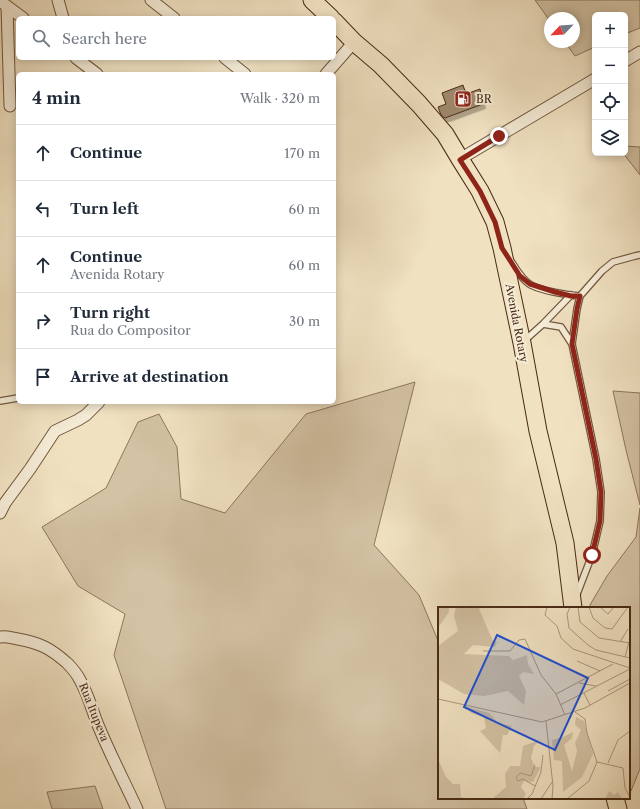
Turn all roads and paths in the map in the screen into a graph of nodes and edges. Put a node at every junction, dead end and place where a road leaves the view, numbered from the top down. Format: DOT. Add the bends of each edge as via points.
graph roads {
  1 [pos="58,0"];
  2 [pos="151,0"];
  3 [pos="312,0"];
  4 [pos="4,3"];
  5 [pos="20,16"];
  6 [pos="62,16"];
  7 [pos="171,16"];
  8 [pos="329,16"];
  9 [pos="336,23"];
  10 [pos="354,42"];
  11 [pos="640,52"];
  12 [pos="628,59"];
  13 [pos="79,60"];
  14 [pos="228,60"];
  15 [pos="94,72"];
  16 [pos="242,72"];
  17 [pos="328,72"];
  18 [pos="592,81"];
  19 [pos="10,106"];
  20 [pos="460,160"];
  21 [pos="502,248"];
  22 [pos="640,255"];
  23 [pos="571,296"];
  24 [pos="580,296"];
  25 [pos="543,324"];
  26 [pos="522,343"];
  27 [pos="572,344"];
  28 [pos="16,398"];
  29 [pos="0,401"];
  30 [pos="97,404"];
  31 [pos="0,513"];
  32 [pos="572,607"];
  33 [pos="0,637"];
  34 [pos="615,799"];
  35 [pos="137,809"];
  36 [pos="618,809"];
  1 -- 6 [label="street"];
  2 -- 7 [label="street"];
  3 -- 8 [label="main road"];
  4 -- 5 [label="street"];
  4 -- 19 [label="street"];
  9 -- 10 [label="main road, Avenida Rotary"];
  10 -- 17 [label="street"];
  10 -- 20 [label="main road, Avenida Rotary" via="419,104 445,134"];
  11 -- 12 [label="street"];
  13 -- 15 [label="street"];
  14 -- 16 [label="street"];
  18 -- 20 [label="street"];
  20 -- 21 [label="main road, Avenida Rotary" via="480,191 495,222"];
  21 -- 23 [label="lane" via="520,276 530,284"];
  21 -- 26 [label="main road, Avenida Rotary"];
  22 -- 24 [label="lane" via="613,262"];
  23 -- 24 [label="lane"];
  23 -- 25 [label="lane"];
  24 -- 27 [label="lane"];
  25 -- 26 [label="lane"];
  25 -- 27 [label="lane" via="561,327"];
  26 -- 32 [label="main road, Avenida Rotary" via="538,431 565,543"];
  27 -- 32 [label="lane" via="601,492 600,521 592,555"];
  28 -- 29 [label="lane"];
  30 -- 31 [label="street" via="86,415 55,431"];
  33 -- 35 [label="street, Rua Itupeva" via="26,640 50,649 79,677"];
  34 -- 36 [label="main road"];
}
